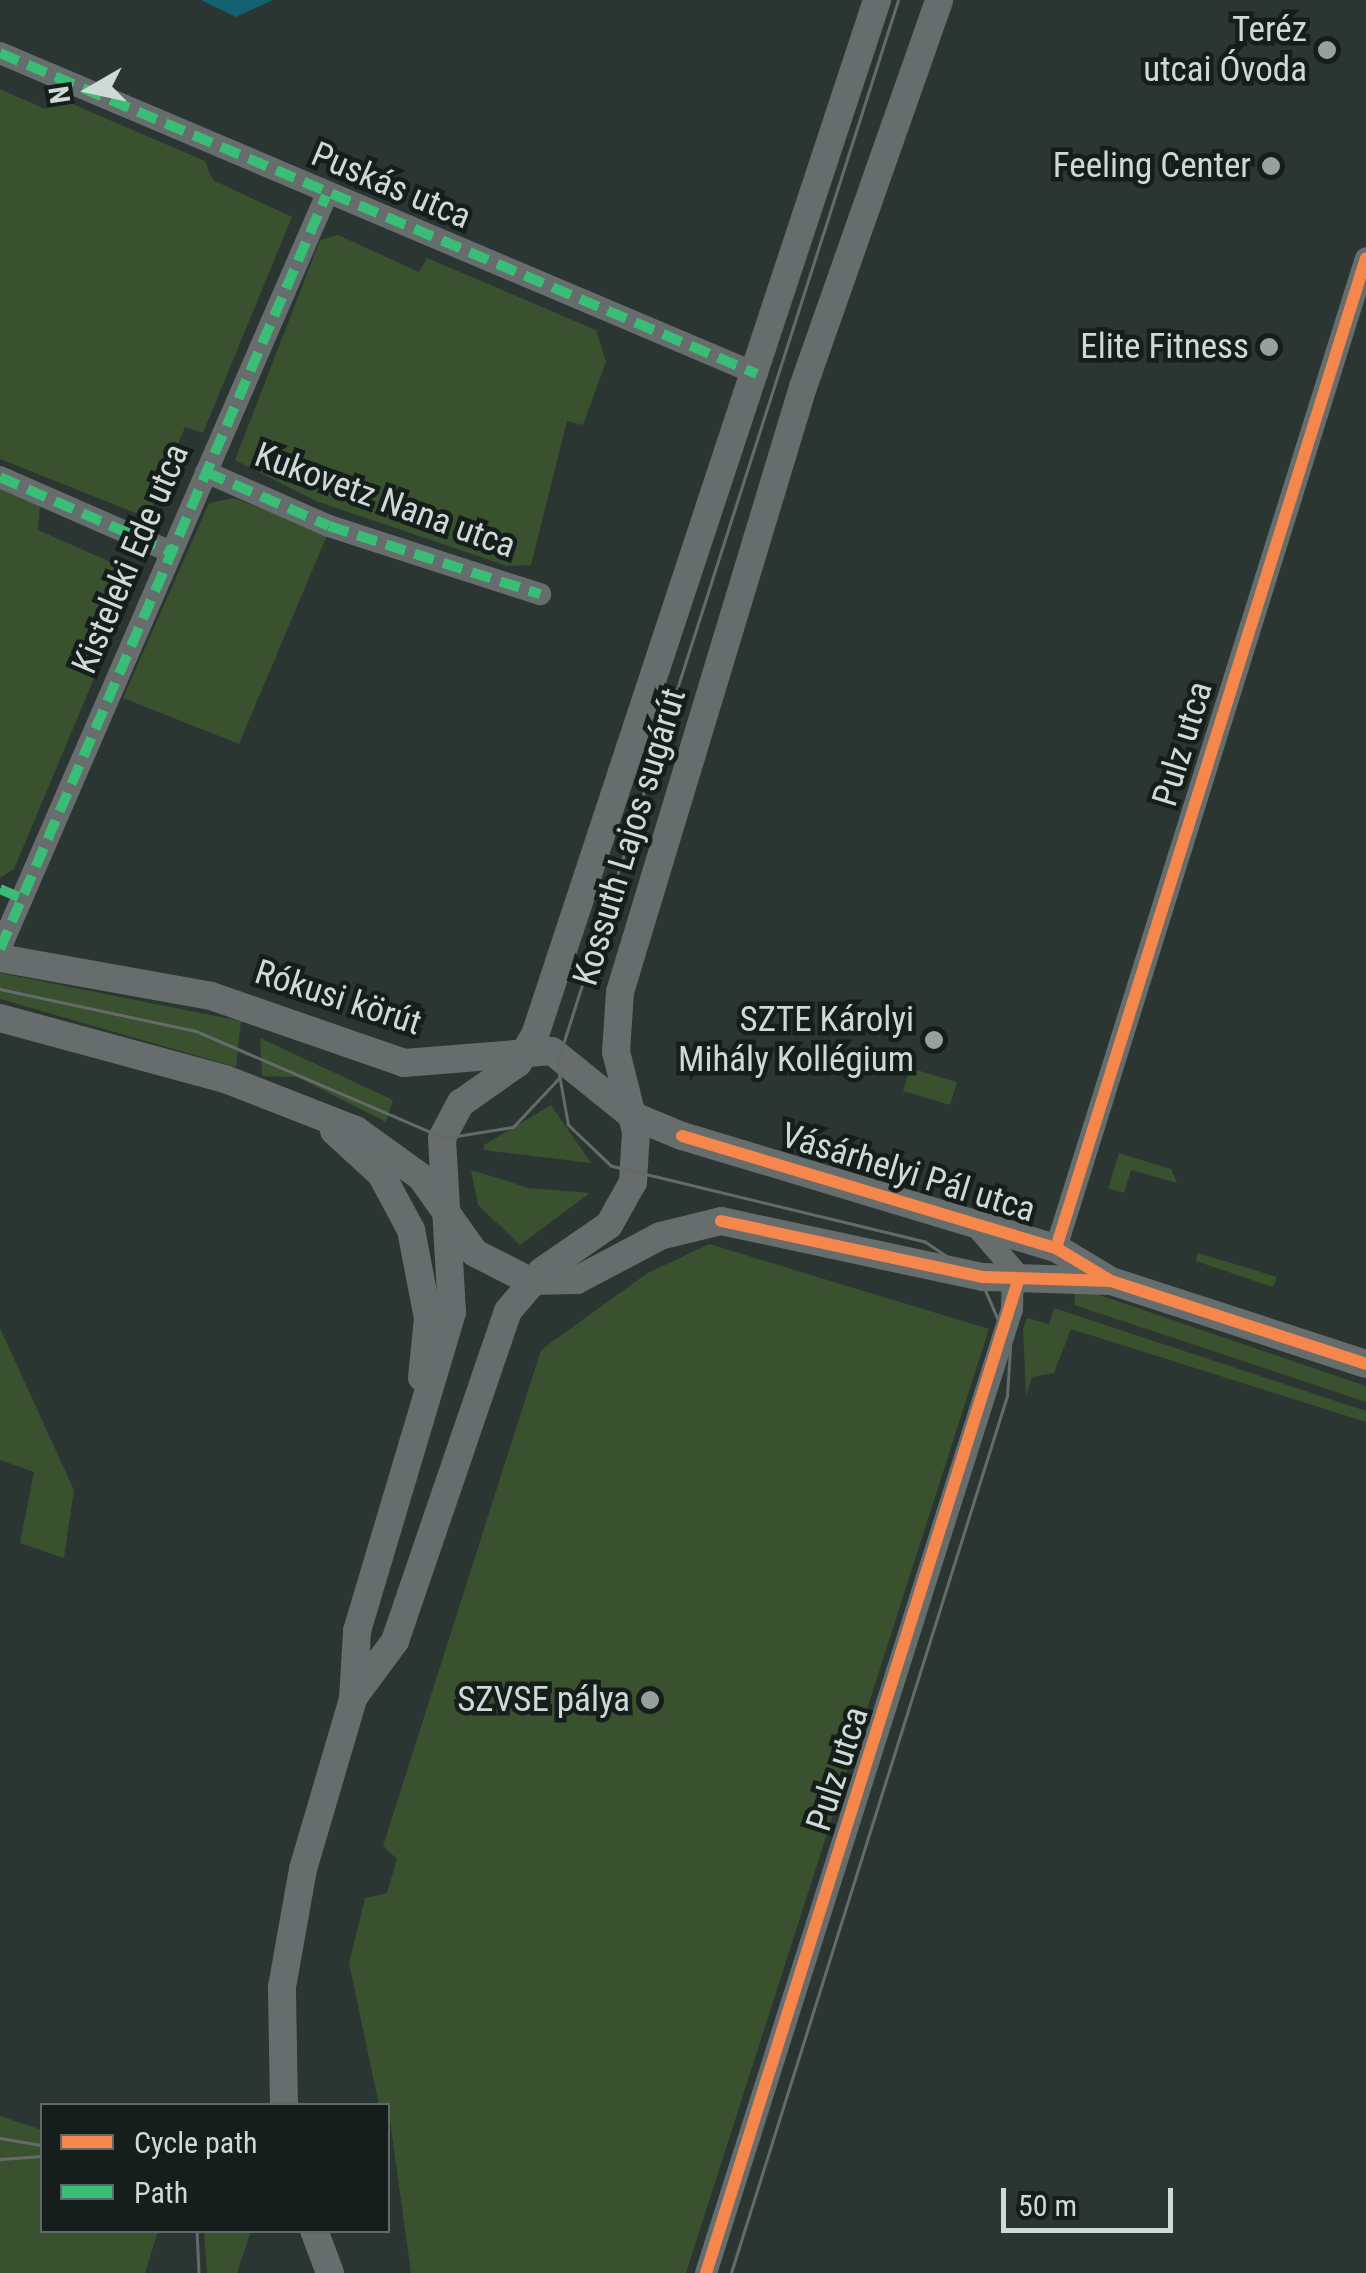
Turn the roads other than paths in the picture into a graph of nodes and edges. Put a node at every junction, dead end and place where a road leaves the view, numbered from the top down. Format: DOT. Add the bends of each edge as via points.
graph roads {
  1 [pos="877,0"];
  2 [pos="939,0"];
  3 [pos="0,53"];
  4 [pos="326,196"];
  5 [pos="1366,258"];
  6 [pos="757,374"];
  7 [pos="206,472"];
  8 [pos="0,477"];
  9 [pos="171,552"];
  10 [pos="540,594"];
  11 [pos="11,894"];
  12 [pos="0,949"];
  13 [pos="0,958"];
  14 [pos="0,1018"];
  15 [pos="530,1046"];
  16 [pos="314,1114"];
  17 [pos="631,1115"];
  18 [pos="446,1209"];
  19 [pos="974,1224"];
  20 [pos="1056,1248"];
  21 [pos="1111,1280"];
  22 [pos="1018,1281"];
  23 [pos="530,1282"];
  24 [pos="1366,1364"];
  25 [pos="416,1444"];
  26 [pos="352,1700"];
  27 [pos="284,2103"];
  28 [pos="316,2237"];
  29 [pos="330,2273"];
  30 [pos="706,2273"];
  1 -- 6 [label="main road, Kossuth Lajos sugárút"];
  2 -- 17 [label="main road, Kossuth Lajos sugárút" via="802,387 620,992 616,1052"];
  3 -- 4 [label="street, Puskás utca"];
  4 -- 6 [label="street, Puskás utca"];
  4 -- 7 [label="street, Kisteleki Ede utca"];
  5 -- 20 [label="street, Pulz utca"];
  6 -- 15 [label="main road, Kossuth Lajos sugárút"];
  7 -- 9 [label="street, Kisteleki Ede utca"];
  7 -- 10 [label="street, Kukovetz Nana utca" via="330,526"];
  8 -- 9 [label="street"];
  9 -- 11 [label="street, Kisteleki Ede utca"];
  11 -- 12 [label="street, Kisteleki Ede utca"];
  13 -- 15 [label="main road, Rókusi körút" via="211,996 404,1063 448,1064"];
  14 -- 16 [label="main road" via="225,1079"];
  15 -- 17 [label="main road" via="577,1062"];
  15 -- 18 [label="main road, Kossuth Lajos sugárút" via="447,1126 438,1166"];
  16 -- 18 [label="main road" via="409,1166"];
  16 -- 25 [label="main road" via="381,1174 411,1230 428,1318"];
  17 -- 19 [label="main road, Vásárhelyi Pál utca"];
  17 -- 23 [label="main road, Kossuth Lajos sugárút" via="636,1162 620,1210"];
  18 -- 23 [label="main road" via="475,1253"];
  18 -- 25 [label="main road, Kossuth Lajos sugárút" via="454,1293"];
  19 -- 20 [label="main road, Vásárhelyi Pál utca"];
  19 -- 22 [label="street"];
  20 -- 21 [label="main road, Vásárhelyi Pál utca"];
  21 -- 22 [label="main road, Vásárhelyi Pál utca"];
  21 -- 24 [label="main road, Vásárhelyi Pál utca"];
  22 -- 23 [label="main road, Vásárhelyi Pál utca" via="722,1221 660,1236 577,1280"];
  22 -- 30 [label="street, Pulz utca"];
  23 -- 26 [label="main road, Kossuth Lajos sugárút" via="481,1367 395,1641"];
  25 -- 26 [label="main road, Kossuth Lajos sugárút" via="356,1631"];
  26 -- 27 [label="main road, Kossuth Lajos sugárút" via="286,1951"];
  28 -- 29 [label="main road"];
}
